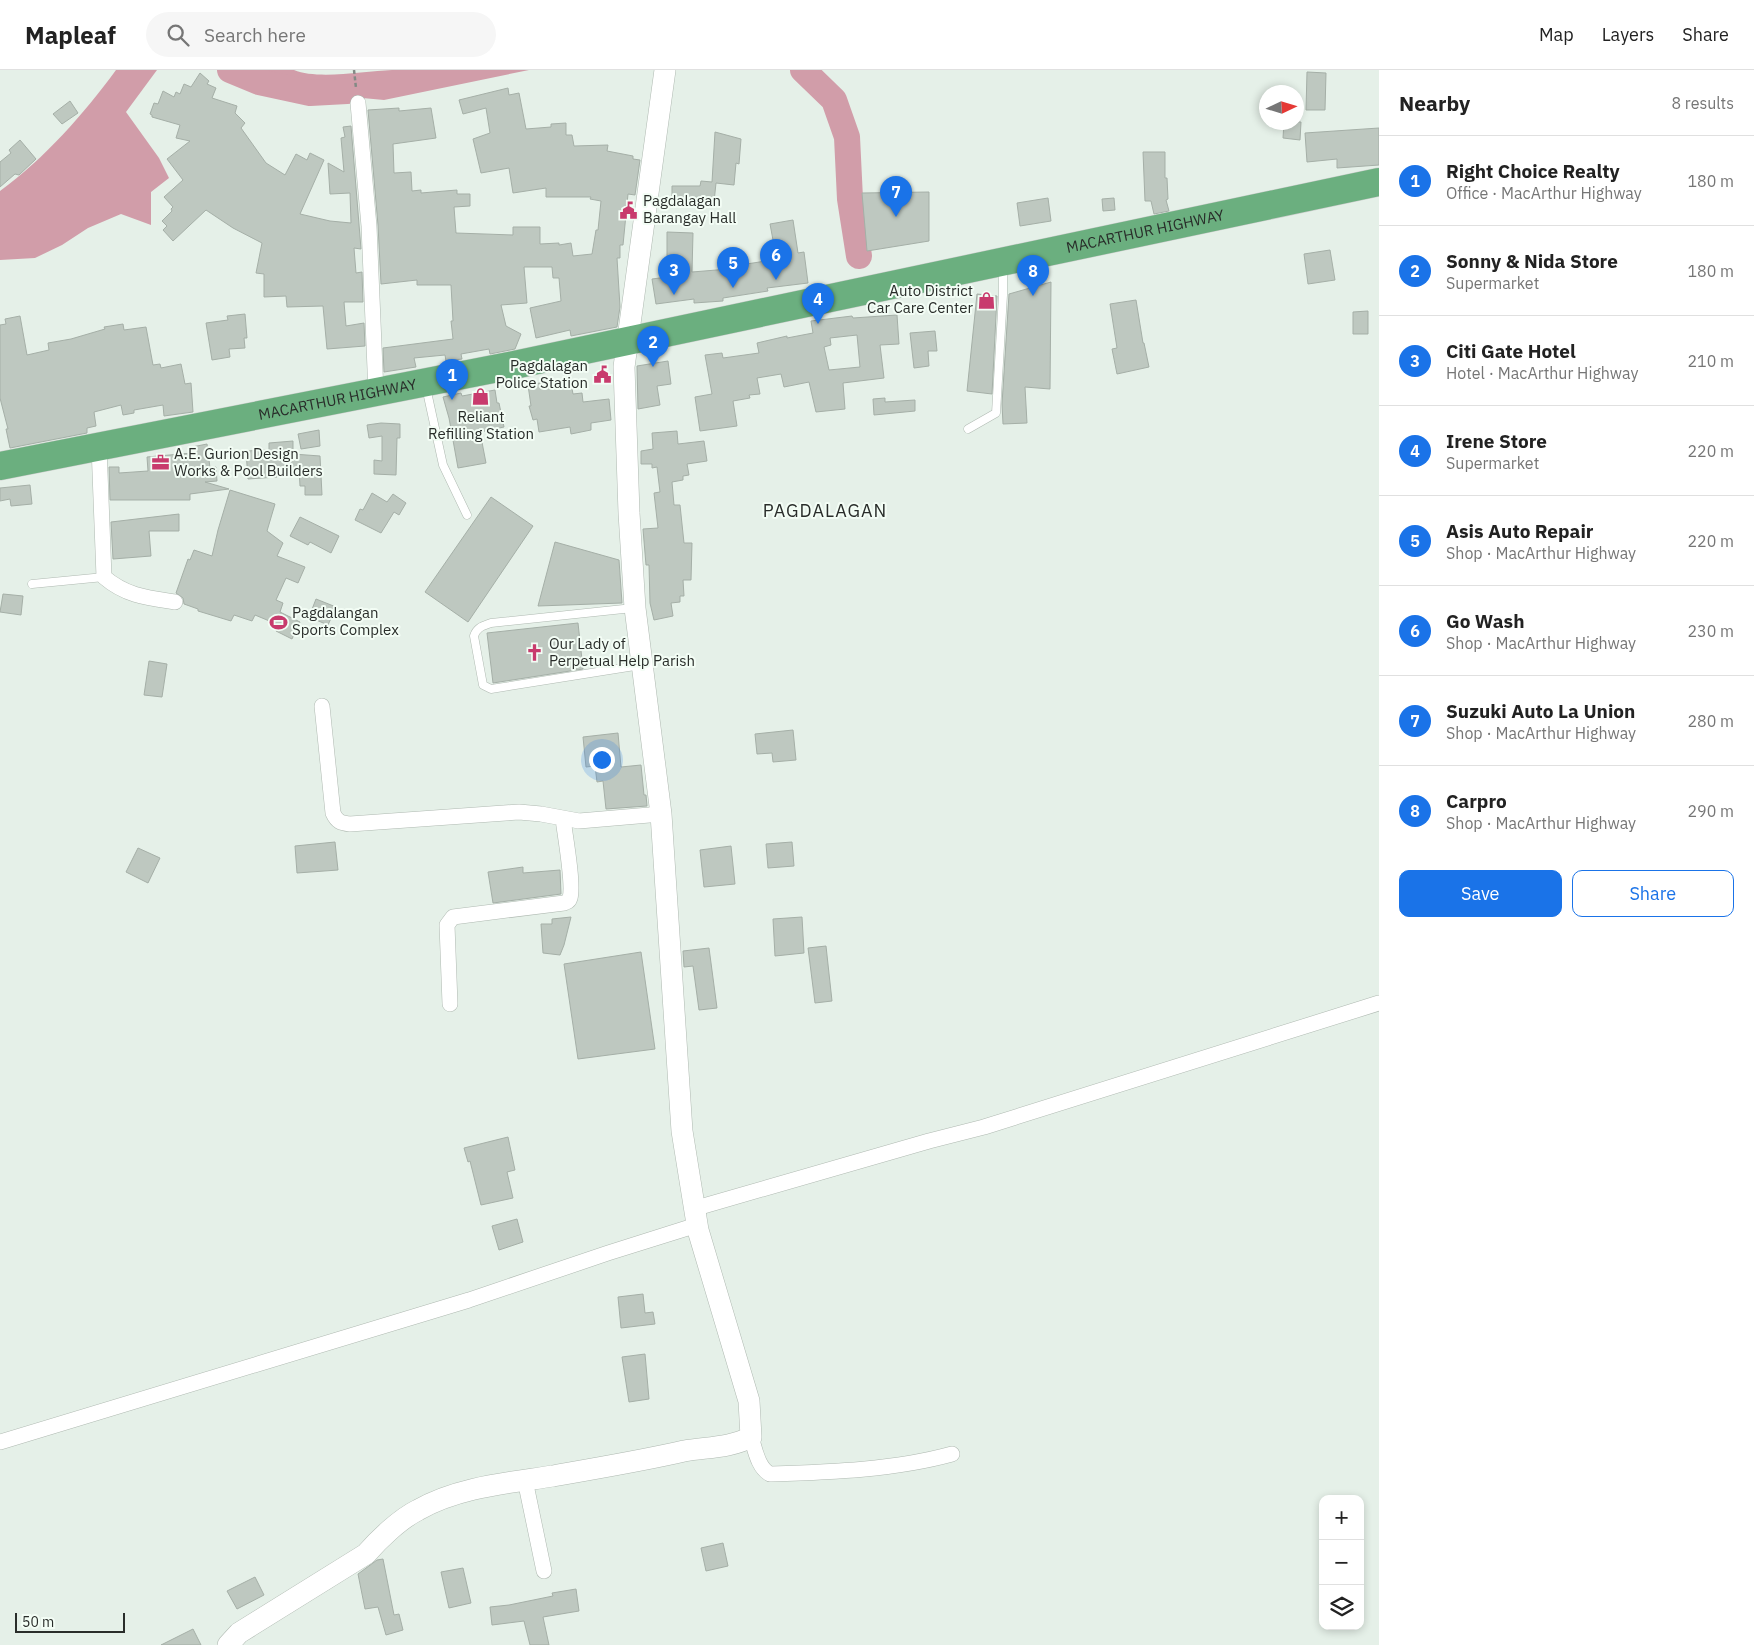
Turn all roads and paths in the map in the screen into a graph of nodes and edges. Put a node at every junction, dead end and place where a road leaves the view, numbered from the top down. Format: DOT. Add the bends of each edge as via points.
graph roads {
  1 [pos="354,70"];
  2 [pos="665,70"];
  3 [pos="358,103"];
  4 [pos="1379,182"];
  5 [pos="1003,263"];
  6 [pos="627,341"];
  7 [pos="425,383"];
  8 [pos="376,393"];
  9 [pos="968,429"];
  10 [pos="99,446"];
  11 [pos="0,466"];
  12 [pos="467,515"];
  13 [pos="104,577"];
  14 [pos="32,584"];
  15 [pos="175,602"];
  16 [pos="635,608"];
  17 [pos="643,665"];
  18 [pos="322,706"];
  19 [pos="661,814"];
  20 [pos="563,819"];
  21 [pos="1379,1003"];
  22 [pos="450,1004"];
  23 [pos="695,1217"];
  24 [pos="751,1437"];
  25 [pos="0,1442"];
  26 [pos="952,1454"];
  27 [pos="525,1480"];
  28 [pos="544,1571"];
  29 [pos="228,1645"];
  1 -- 3 [label="path"];
  2 -- 6 [label="street"];
  3 -- 8 [label="street" via="369,226"];
  4 -- 5 [label="highway, MACARTHUR HIGHWAY"];
  5 -- 6 [label="highway, MACARTHUR HIGHWAY"];
  5 -- 9 [label="lane" via="996,414"];
  6 -- 7 [label="highway, MACARTHUR HIGHWAY"];
  6 -- 16 [label="street" via="625,425"];
  7 -- 8 [label="highway, MACARTHUR HIGHWAY"];
  7 -- 12 [label="lane" via="443,465"];
  8 -- 10 [label="highway, MACARTHUR HIGHWAY"];
  10 -- 11 [label="highway, MACARTHUR HIGHWAY"];
  10 -- 13 [label="street"];
  13 -- 14 [label="lane"];
  13 -- 15 [label="street" via="132,594"];
  16 -- 17 [label="street"];
  16 -- 17 [label="lane" via="491,623 480,626 474,636 483,685 491,689"];
  17 -- 19 [label="street"];
  18 -- 20 [label="street" via="333,813 341,823 519,812"];
  19 -- 20 [label="street" via="579,821"];
  19 -- 23 [label="street" via="682,1131"];
  20 -- 22 [label="street" via="570,885 568,901 453,917 448,925"];
  21 -- 23 [label="street"];
  23 -- 24 [label="street" via="747,1393"];
  23 -- 25 [label="street" via="608,1253 470,1300"];
  24 -- 26 [label="street" via="765,1472 770,1474 924,1462"];
  24 -- 27 [label="street" via="730,1445"];
  27 -- 28 [label="street"];
  27 -- 29 [label="street" via="460,1492 416,1510 378,1540 366,1554 239,1634"];
}
